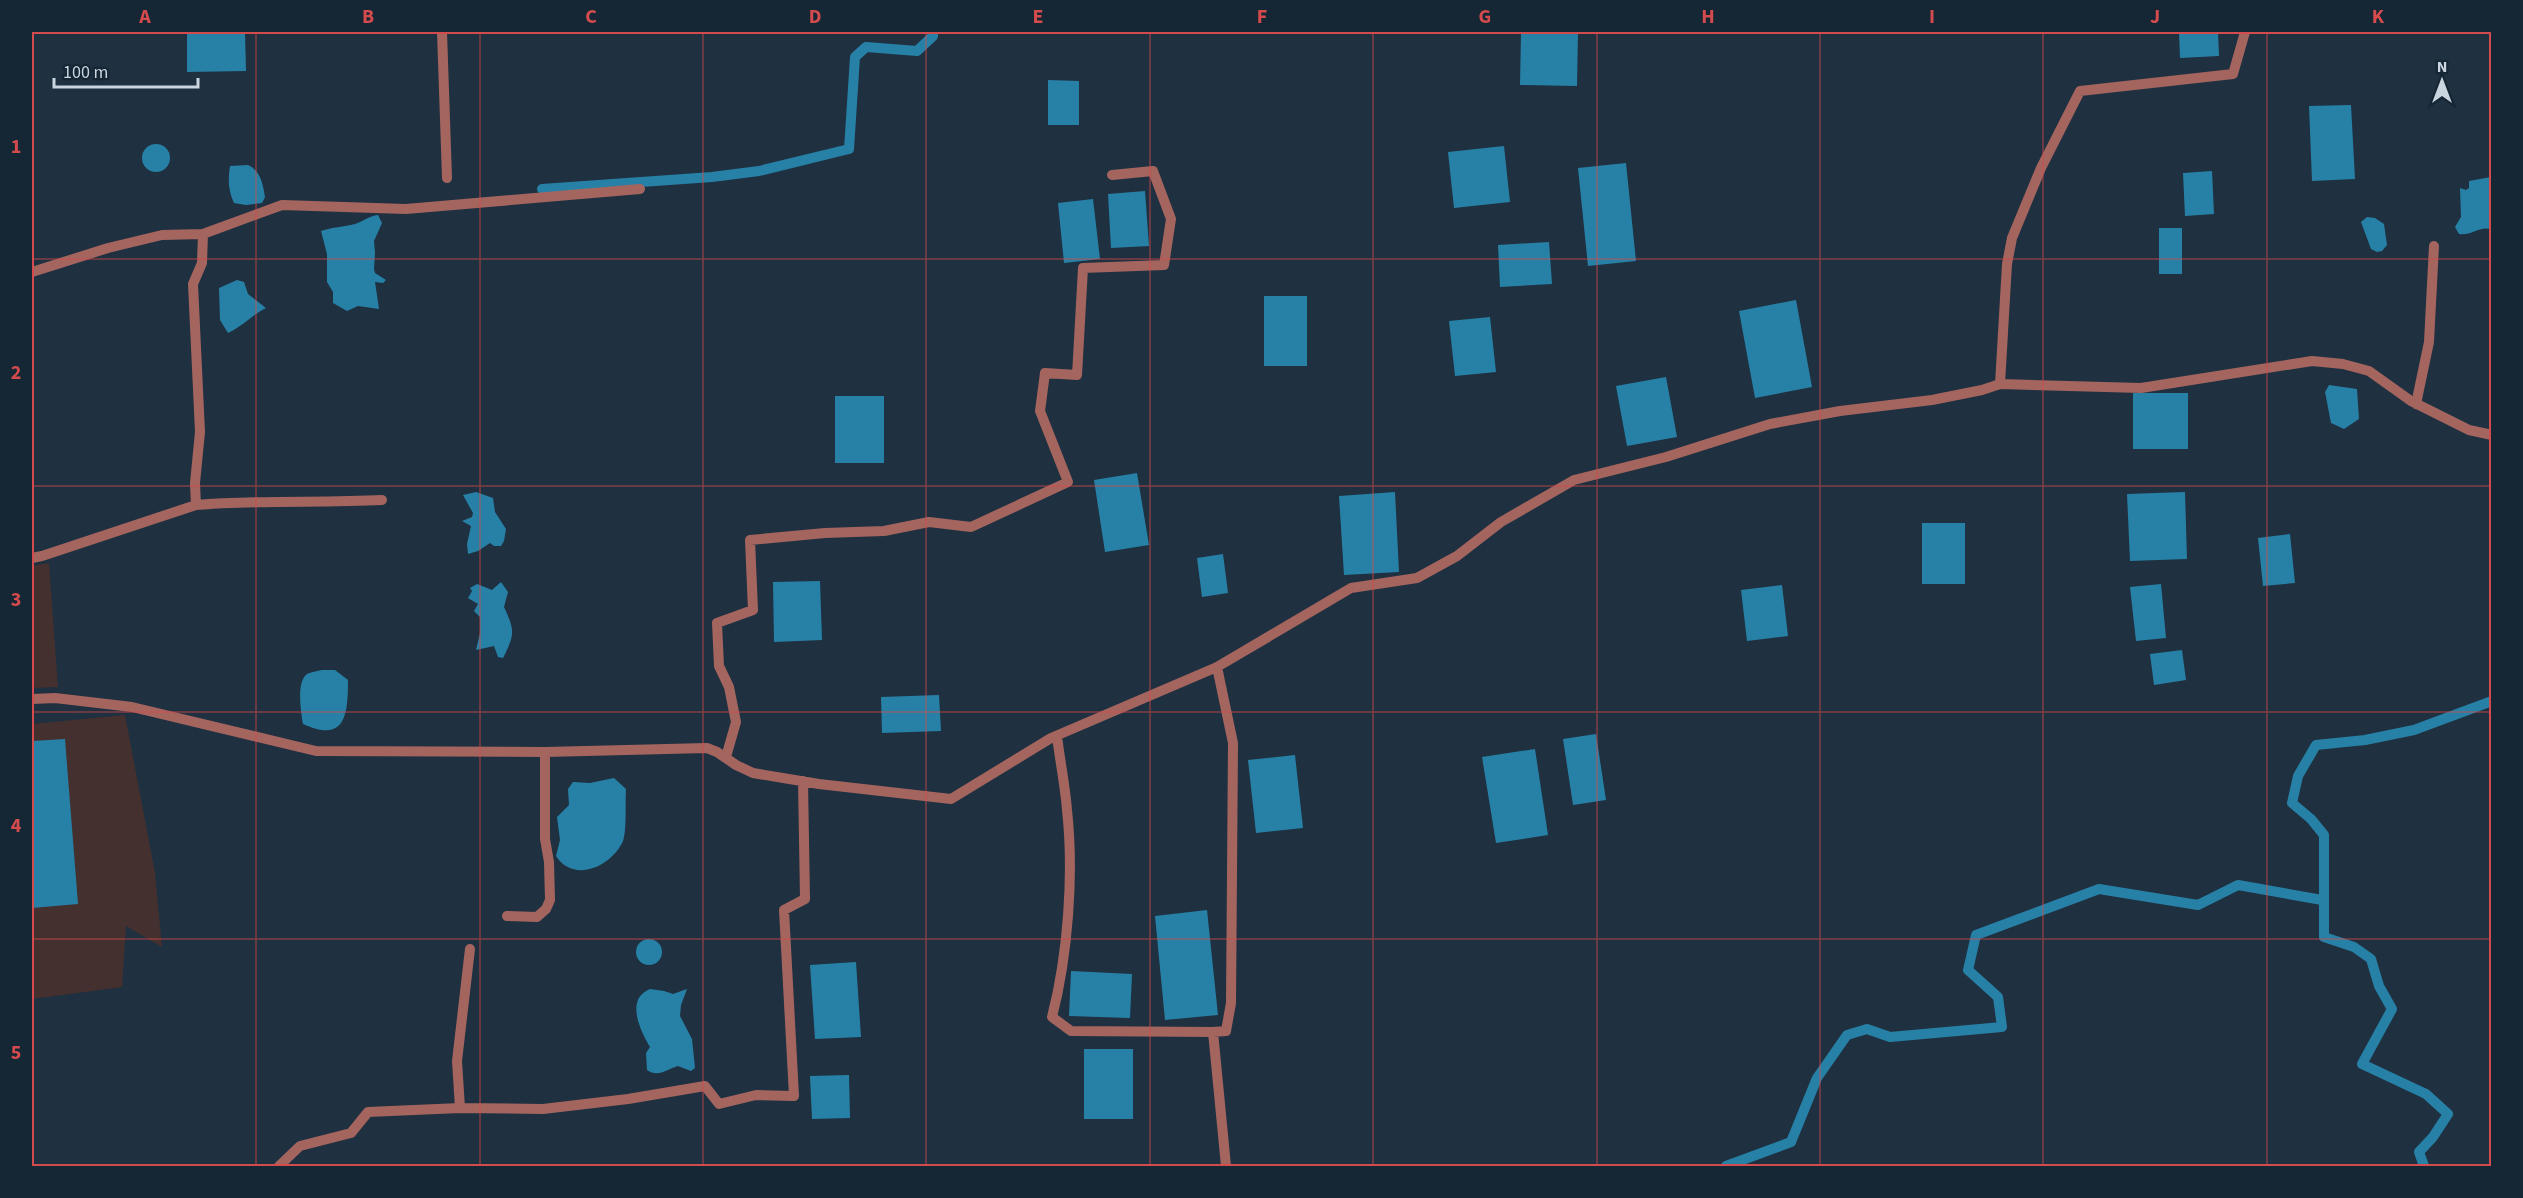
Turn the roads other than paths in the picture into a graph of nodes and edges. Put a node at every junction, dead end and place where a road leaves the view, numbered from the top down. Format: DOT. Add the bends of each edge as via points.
graph roads {
  1 [pos="442,32"];
  2 [pos="2245,32"];
  3 [pos="1112,175"];
  4 [pos="447,178"];
  5 [pos="640,189"];
  6 [pos="203,234"];
  7 [pos="2434,246"];
  8 [pos="32,272"];
  9 [pos="2000,384"];
  10 [pos="2416,404"];
  11 [pos="2492,435"];
  12 [pos="382,500"];
  13 [pos="196,505"];
  14 [pos="32,558"];
  15 [pos="1217,667"];
  16 [pos="32,699"];
  17 [pos="1057,736"];
  18 [pos="545,752"];
  19 [pos="726,758"];
  20 [pos="803,781"];
  21 [pos="507,916"];
  22 [pos="470,949"];
  23 [pos="1213,1032"];
  24 [pos="460,1108"];
  25 [pos="279,1167"];
  26 [pos="1226,1167"];
  1 -- 4 [label="street"];
  2 -- 9 [label="street" via="2233,74 2080,91 2041,168 2012,238"];
  3 -- 19 [label="street" via="1154,171 1171,219 1164,266 1083,268 1077,375 1045,373 1040,411 1068,482 971,527 929,522 884,531 750,540 753,610 717,623 719,666 729,687 736,722"];
  5 -- 6 [label="street" via="406,208 282,205"];
  6 -- 8 [label="street" via="162,235"];
  6 -- 13 [label="street" via="202,263 193,284 200,432"];
  7 -- 10 [label="street" via="2429,342"];
  9 -- 10 [label="street" via="2141,388 2312,361 2369,370"];
  9 -- 15 [label="street" via="1932,400 1770,424 1666,457 1574,480 1501,522 1457,556 1417,578 1351,588"];
  10 -- 11 [label="street" via="2469,430"];
  12 -- 13 [label="street"];
  13 -- 14 [label="street"];
  15 -- 17 [label="street"];
  15 -- 23 [label="street" via="1233,743 1231,1003 1226,1031"];
  16 -- 18 [label="street" via="132,707 316,751"];
  17 -- 20 [label="street" via="951,799"];
  17 -- 23 [label="street" via="1068,812 1070,873 1061,981 1052,1017 1071,1031"];
  18 -- 19 [label="street" via="707,748"];
  18 -- 21 [label="street" via="550,900 537,917"];
  19 -- 20 [label="street" via="753,773"];
  20 -- 24 [label="street" via="805,899 784,910 794,1096 756,1095 719,1104 705,1086 565,1107"];
  22 -- 24 [label="street" via="457,1061"];
  23 -- 26 [label="street"];
  24 -- 25 [label="street" via="368,1112 351,1133 300,1146"];
}
